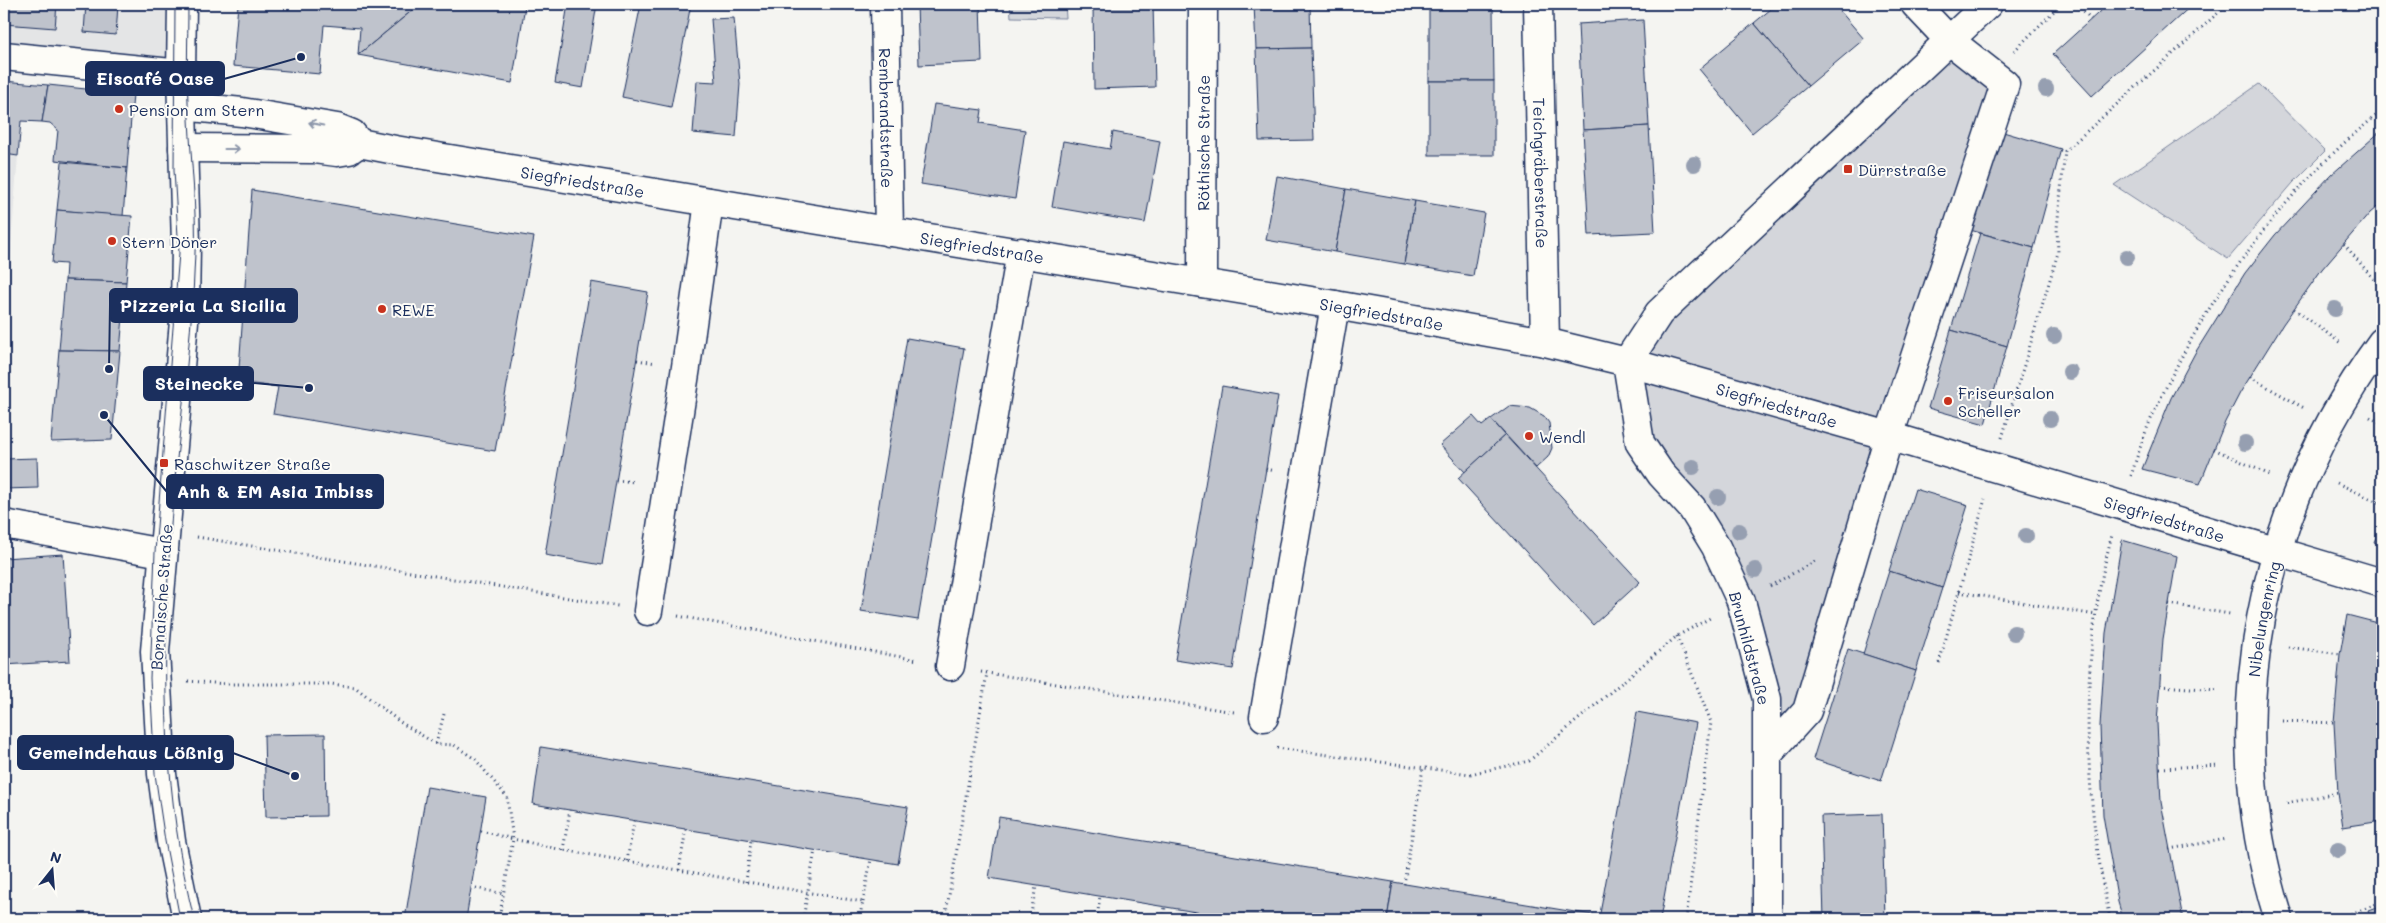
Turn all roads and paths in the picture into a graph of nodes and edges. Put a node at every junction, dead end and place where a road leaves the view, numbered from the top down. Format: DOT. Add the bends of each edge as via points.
graph roads {
  1 [pos="182,4"];
  2 [pos="885,4"];
  3 [pos="1204,4"];
  4 [pos="1538,4"];
  5 [pos="1915,4"];
  6 [pos="1988,4"];
  7 [pos="2061,4"];
  8 [pos="2076,4"];
  9 [pos="2228,4"];
  10 [pos="2091,19"];
  11 [pos="1949,40"];
  12 [pos="4,56"];
  13 [pos="181,74"];
  14 [pos="2005,84"];
  15 [pos="182,106"];
  16 [pos="359,143"];
  17 [pos="183,148"];
  18 [pos="709,202"];
  19 [pos="889,232"];
  20 [pos="2344,244"];
  21 [pos="1022,252"];
  22 [pos="1202,284"];
  23 [pos="2382,289"];
  24 [pos="1335,305"];
  25 [pos="2294,309"];
  26 [pos="1546,342"];
  27 [pos="2375,352"];
  28 [pos="1627,362"];
  29 [pos="2250,377"];
  30 [pos="2329,423"];
  31 [pos="1889,436"];
  32 [pos="2214,450"];
  33 [pos="1994,467"];
  34 [pos="2302,479"];
  35 [pos="2382,504"];
  36 [pos="4,524"];
  37 [pos="1858,538"];
  38 [pos="163,542"];
  39 [pos="2276,551"];
  40 [pos="2382,582"];
  41 [pos="1959,592"];
  42 [pos="1741,601"];
  43 [pos="2169,604"];
  44 [pos="648,611"];
  45 [pos="2096,616"];
  46 [pos="2258,631"];
  47 [pos="1677,636"];
  48 [pos="2340,654"];
  49 [pos="1939,664"];
  50 [pos="950,666"];
  51 [pos="987,673"];
  52 [pos="155,682"];
  53 [pos="2160,686"];
  54 [pos="2251,692"];
  55 [pos="444,714"];
  56 [pos="1264,717"];
  57 [pos="2250,720"];
  58 [pos="2334,723"];
  59 [pos="436,744"];
  60 [pos="1768,754"];
  61 [pos="2251,764"];
  62 [pos="1423,768"];
  63 [pos="2160,768"];
  64 [pos="2338,793"];
  65 [pos="570,810"];
  66 [pos="634,821"];
  67 [pos="2257,822"];
  68 [pos="686,829"];
  69 [pos="481,831"];
  70 [pos="513,839"];
  71 [pos="752,840"];
  72 [pos="2169,849"];
  73 [pos="563,850"];
  74 [pos="815,850"];
  75 [pos="871,859"];
  76 [pos="627,861"];
  77 [pos="679,870"];
  78 [pos="746,882"];
  79 [pos="1404,884"];
  80 [pos="1036,886"];
  81 [pos="471,887"];
  82 [pos="807,892"];
  83 [pos="504,894"];
  84 [pos="1100,896"];
  85 [pos="863,902"];
  86 [pos="2382,902"];
  87 [pos="1165,907"];
  88 [pos="187,919"];
  89 [pos="500,919"];
  90 [pos="803,919"];
  91 [pos="859,919"];
  92 [pos="945,919"];
  93 [pos="1030,919"];
  94 [pos="1097,919"];
  95 [pos="1163,919"];
  96 [pos="1686,919"];
  97 [pos="1767,919"];
  98 [pos="2278,919"];
  99 [pos="2337,919"];
  1 -- 13 [label="street, Bornaische Straße"];
  2 -- 19 [label="street, Rembrandtstraße"];
  3 -- 22 [label="street, Röthische Straße"];
  4 -- 26 [label="street, Teichgräberstraße"];
  5 -- 11 [label="street"];
  6 -- 11 [label="street"];
  7 -- 14 [label="path" via="2009,56"];
  8 -- 10 [label="path"];
  9 -- 33 [label="path" via="2065,152 2057,228 2058,253"];
  11 -- 14 [label="street"];
  11 -- 28 [label="street" via="1659,313"];
  12 -- 13 [label="street"];
  13 -- 15 [label="street, Bornaische Straße"];
  14 -- 31 [label="street"];
  16 -- 15 [label="street, Siegfriedstraße, one-way" via="352,134 319,124"];
  15 -- 17 [label="street, Bornaische Straße"];
  17 -- 16 [label="street, one-way" via="301,148 336,152 349,150"];
  16 -- 18 [label="street, Siegfriedstraße"];
  17 -- 38 [label="street, Bornaische Straße" via="185,310"];
  18 -- 19 [label="street, Siegfriedstraße"];
  18 -- 44 [label="street"];
  19 -- 21 [label="street, Siegfriedstraße"];
  20 -- 23 [label="path"];
  21 -- 22 [label="street, Siegfriedstraße"];
  21 -- 50 [label="street"];
  22 -- 24 [label="street, Siegfriedstraße"];
  24 -- 26 [label="street, Siegfriedstraße"];
  24 -- 56 [label="street"];
  25 -- 27 [label="path"];
  26 -- 28 [label="street, Siegfriedstraße"];
  27 -- 30 [label="street, Nibelungenring"];
  28 -- 31 [label="street, Siegfriedstraße"];
  28 -- 42 [label="street, Brunhildstraße" via="1640,443 1661,474 1692,508 1716,547"];
  29 -- 30 [label="path"];
  30 -- 34 [label="street, Nibelungenring"];
  31 -- 33 [label="street, Siegfriedstraße"];
  31 -- 37 [label="street"];
  32 -- 34 [label="path"];
  33 -- 39 [label="street, Siegfriedstraße"];
  33 -- 41 [label="path"];
  34 -- 35 [label="path"];
  34 -- 39 [label="street, Nibelungenring"];
  36 -- 38 [label="street"];
  37 -- 42 [label="path"];
  37 -- 60 [label="street" via="1807,711"];
  38 -- 44 [label="path"];
  38 -- 52 [label="street, Bornaische Straße"];
  39 -- 40 [label="street, Siegfriedstraße"];
  39 -- 46 [label="street, Nibelungenring"];
  41 -- 45 [label="path"];
  41 -- 49 [label="path"];
  42 -- 47 [label="path"];
  42 -- 60 [label="street, Brunhildstraße" via="1767,699"];
  43 -- 46 [label="path"];
  44 -- 50 [label="path"];
  46 -- 48 [label="path"];
  46 -- 54 [label="street, Nibelungenring"];
  47 -- 62 [label="path" via="1529,761 1470,774"];
  47 -- 96 [label="path" via="1711,722"];
  50 -- 51 [label="path"];
  51 -- 56 [label="path"];
  51 -- 92 [label="path"];
  52 -- 59 [label="path" via="193,680 226,684 355,687 400,722"];
  52 -- 88 [label="street, Bornaische Straße" via="171,841"];
  53 -- 54 [label="path"];
  54 -- 57 [label="street, Nibelungenring"];
  55 -- 59 [label="path"];
  56 -- 62 [label="path" via="1277,748"];
  57 -- 58 [label="path"];
  57 -- 61 [label="street, Nibelungenring"];
  59 -- 70 [label="path" via="454,745 476,759 507,797"];
  60 -- 97 [label="street, Brunhildstraße"];
  61 -- 63 [label="path"];
  61 -- 67 [label="street, Nibelungenring"];
  62 -- 79 [label="path"];
  64 -- 67 [label="path"];
  65 -- 73 [label="path"];
  66 -- 76 [label="path"];
  67 -- 72 [label="path"];
  67 -- 98 [label="street, Nibelungenring"];
  68 -- 77 [label="path"];
  69 -- 70 [label="path"];
  70 -- 73 [label="path"];
  70 -- 83 [label="path"];
  71 -- 78 [label="path"];
  73 -- 76 [label="path"];
  74 -- 82 [label="path"];
  75 -- 85 [label="path"];
  76 -- 77 [label="path"];
  77 -- 78 [label="path"];
  78 -- 82 [label="path"];
  80 -- 93 [label="path"];
  81 -- 83 [label="path"];
  82 -- 85 [label="path"];
  82 -- 90 [label="path"];
  83 -- 89 [label="path"];
  84 -- 94 [label="path"];
  85 -- 91 [label="path"];
  86 -- 99 [label="path"];
  87 -- 95 [label="path"];
}
